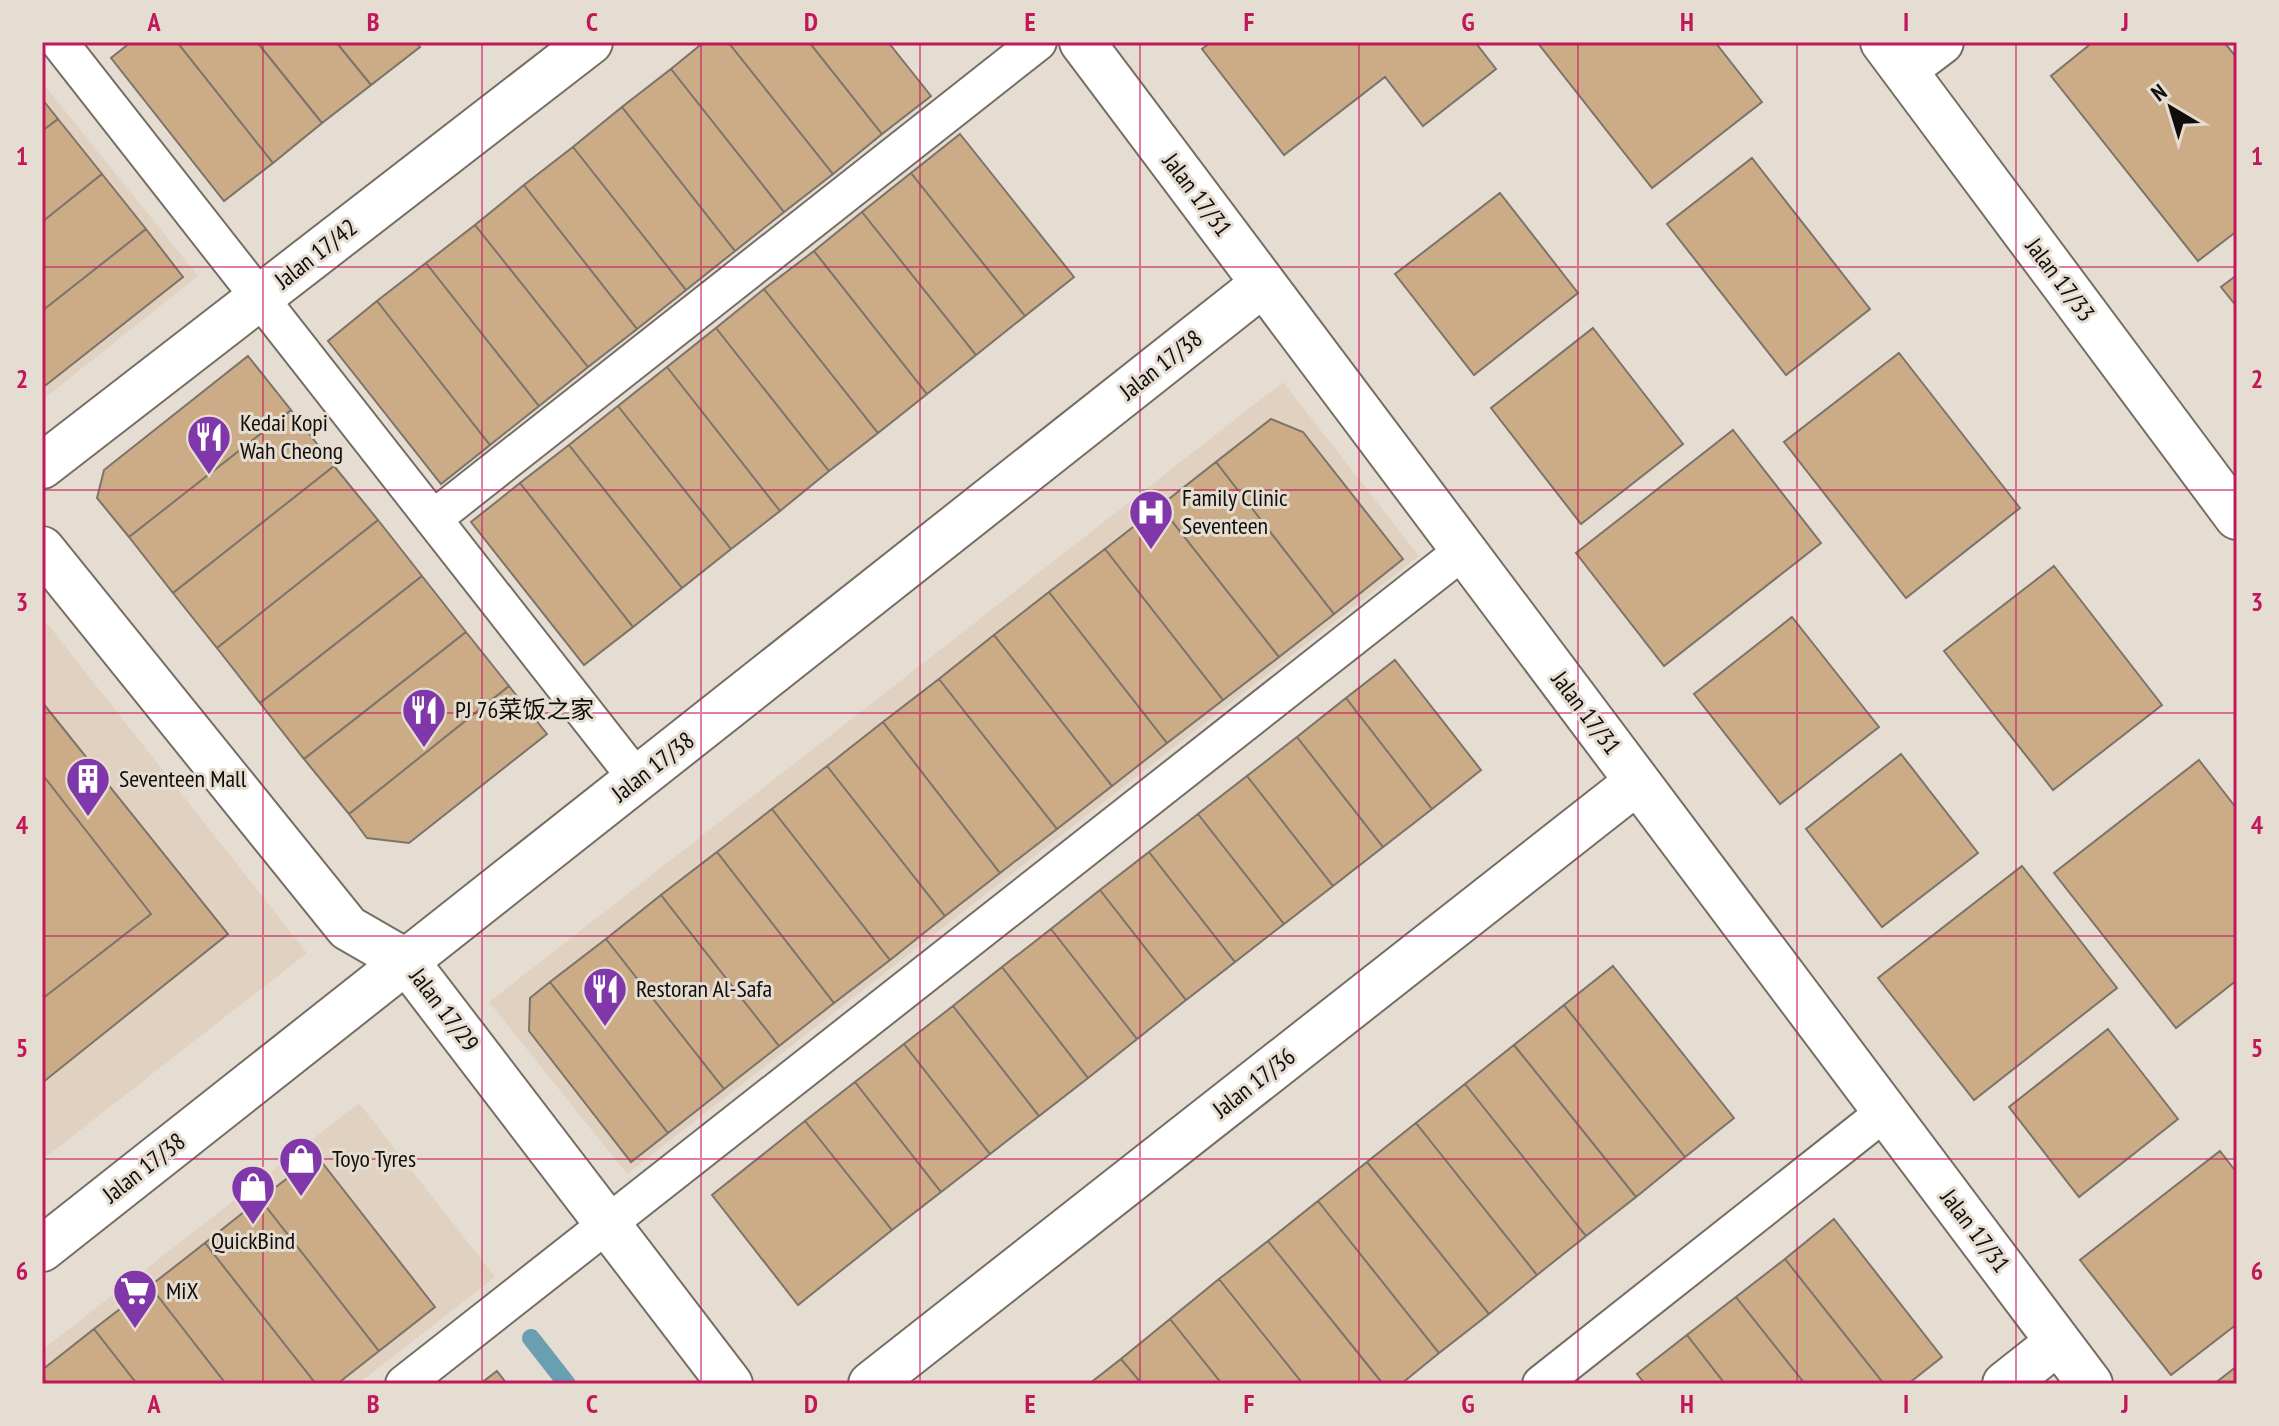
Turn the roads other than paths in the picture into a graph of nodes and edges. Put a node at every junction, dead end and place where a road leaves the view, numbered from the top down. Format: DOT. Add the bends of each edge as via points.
graph roads {
  1 [pos="590,42"];
  2 [pos="1038,42"];
  3 [pos="1082,42"];
  4 [pos="1941,42"];
  5 [pos="75,48"];
  6 [pos="1894,56"];
  7 [pos="1263,284"];
  8 [pos="259,298"];
  9 [pos="42,466"];
  10 [pos="2237,517"];
  11 [pos="433,519"];
  12 [pos="42,549"];
  13 [pos="1464,550"];
  14 [pos="637,779"];
  15 [pos="1637,782"];
  16 [pos="407,962"];
  17 [pos="1885,1112"];
  18 [pos="606,1222"];
  19 [pos="42,1249"];
  20 [pos="2058,1342"];
  21 [pos="404,1384"];
  22 [pos="730,1384"];
  23 [pos="871,1384"];
  24 [pos="1541,1384"];
  25 [pos="2005,1384"];
  26 [pos="2090,1384"];
  1 -- 8 [label="street, Jalan 17/42"];
  2 -- 11 [label="lane"];
  3 -- 7 [label="street, Jalan 17/31"];
  4 -- 6 [label="street"];
  5 -- 8 [label="lane"];
  6 -- 10 [label="street, Jalan 17/33"];
  7 -- 13 [label="street, Jalan 17/31"];
  7 -- 14 [label="street, Jalan 17/38"];
  8 -- 9 [label="street, Jalan 17/42"];
  8 -- 11 [label="lane"];
  11 -- 14 [label="lane"];
  12 -- 16 [label="street, Jalan 17/29" via="348,928"];
  13 -- 15 [label="street, Jalan 17/31"];
  13 -- 18 [label="lane"];
  14 -- 16 [label="street, Jalan 17/38"];
  15 -- 17 [label="street, Jalan 17/31"];
  15 -- 23 [label="street, Jalan 17/36"];
  16 -- 18 [label="street, Jalan 17/29"];
  16 -- 19 [label="street, Jalan 17/38"];
  17 -- 20 [label="street, Jalan 17/31"];
  17 -- 24 [label="lane"];
  18 -- 21 [label="lane"];
  18 -- 22 [label="street, Jalan 17/29"];
  20 -- 25 [label="street"];
  20 -- 26 [label="street, Jalan 17/31"];
}
